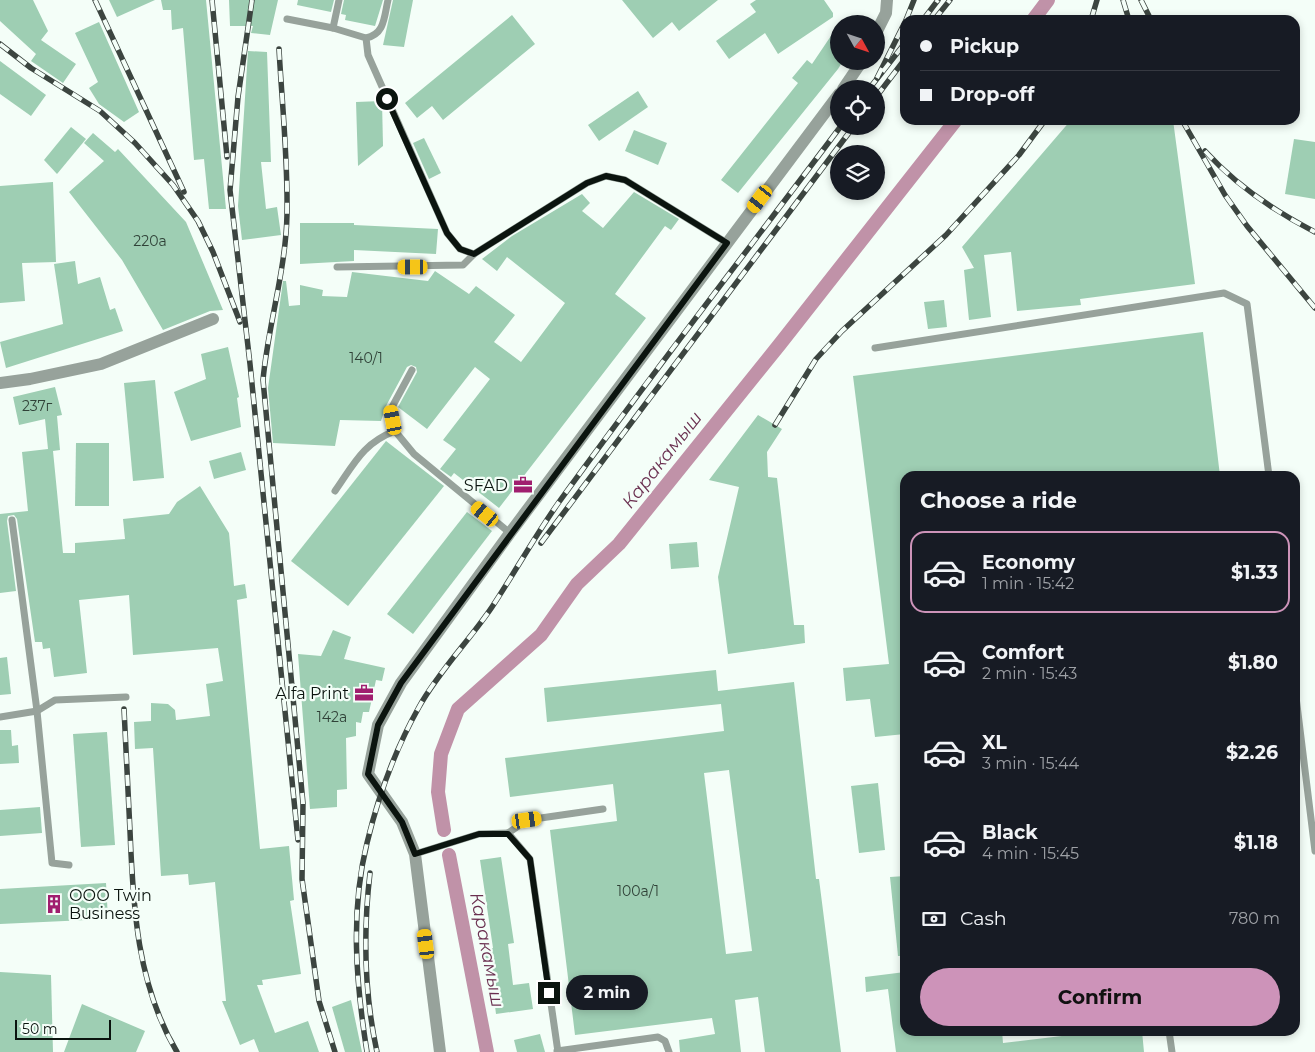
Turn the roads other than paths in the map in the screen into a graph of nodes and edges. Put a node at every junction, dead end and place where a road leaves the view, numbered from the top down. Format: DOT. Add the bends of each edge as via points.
graph roads {
  1 [pos="339,0"];
  2 [pos="388,0"];
  3 [pos="887,0"];
  4 [pos="885,15"];
  5 [pos="287,19"];
  6 [pos="333,28"];
  7 [pos="366,38"];
  8 [pos="830,106"];
  9 [pos="727,243"];
  10 [pos="474,254"];
  11 [pos="337,267"];
  12 [pos="213,319"];
  13 [pos="876,348"];
  14 [pos="412,370"];
  15 [pos="0,383"];
  16 [pos="395,431"];
  17 [pos="1268,471"];
  18 [pos="335,491"];
  19 [pos="12,520"];
  20 [pos="510,533"];
  21 [pos="126,697"];
  22 [pos="37,711"];
  23 [pos="0,717"];
  24 [pos="1300,730"];
  25 [pos="603,809"];
  26 [pos="508,834"];
  27 [pos="1315,851"];
  28 [pos="415,854"];
  29 [pos="69,865"];
  30 [pos="1170,1036"];
  31 [pos="557,1051"];
  32 [pos="440,1052"];
  33 [pos="669,1052"];
  34 [pos="1172,1052"];
  1 -- 6 [label="lane"];
  2 -- 7 [label="lane" via="381,30"];
  3 -- 4 [label="street"];
  5 -- 6 [label="lane"];
  6 -- 7 [label="lane"];
  7 -- 10 [label="lane" via="368,55 447,233 460,249"];
  8 -- 9 [label="street"];
  9 -- 10 [label="lane" via="625,180 606,176 587,183"];
  9 -- 20 [label="street"];
  10 -- 11 [label="lane" via="463,265"];
  12 -- 15 [label="street" via="101,364"];
  13 -- 17 [label="lane" via="1224,293 1247,304"];
  14 -- 16 [label="lane" via="391,409"];
  16 -- 18 [label="lane" via="369,444"];
  16 -- 20 [label="lane" via="414,454"];
  19 -- 22 [label="lane"];
  20 -- 28 [label="street" via="401,683 378,725 368,774 402,822"];
  21 -- 22 [label="lane" via="55,700"];
  22 -- 23 [label="lane"];
  22 -- 29 [label="lane" via="52,863"];
  24 -- 27 [label="lane"];
  25 -- 26 [label="lane" via="527,820"];
  26 -- 28 [label="lane" via="479,834"];
  26 -- 31 [label="lane" via="530,859"];
  28 -- 32 [label="street"];
  30 -- 34 [label="lane"];
  31 -- 33 [label="lane" via="658,1037 665,1042"];
}
